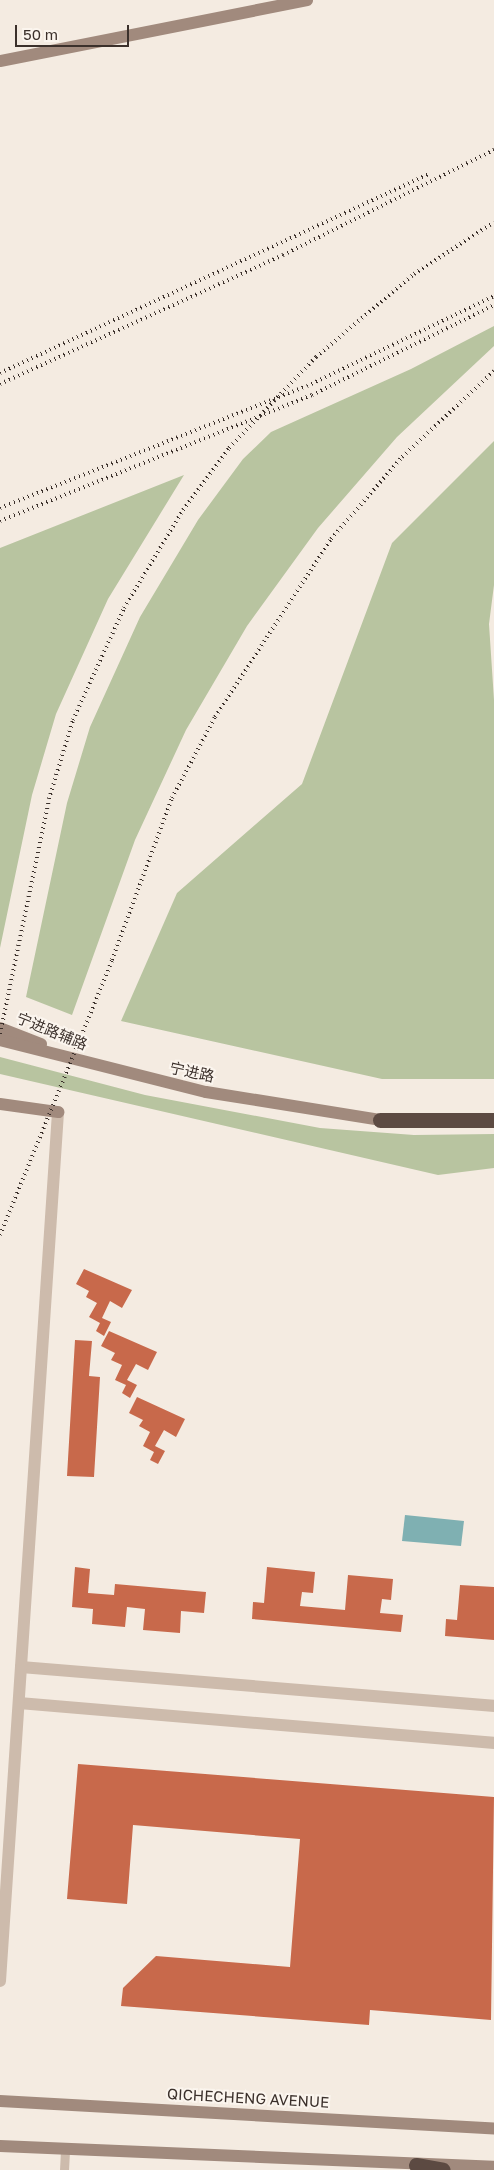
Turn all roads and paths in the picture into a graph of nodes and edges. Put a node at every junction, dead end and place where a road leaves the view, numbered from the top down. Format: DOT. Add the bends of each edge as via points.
graph roads {
  1 [pos="307,0"];
  2 [pos="0,61"];
  3 [pos="0,1028"];
  4 [pos="0,1040"];
  5 [pos="92,1065"];
  6 [pos="0,1104"];
  7 [pos="58,1112"];
  8 [pos="380,1120"];
  9 [pos="494,1120"];
  10 [pos="21,1667"];
  11 [pos="18,1703"];
  12 [pos="494,1706"];
  13 [pos="494,1743"];
  14 [pos="0,1981"];
  15 [pos="0,2101"];
  16 [pos="494,2129"];
  17 [pos="0,2146"];
  18 [pos="66,2150"];
  19 [pos="416,2165"];
  20 [pos="494,2167"];
  21 [pos="64,2170"];
  22 [pos="443,2170"];
  1 -- 2 [label="main road"];
  3 -- 5 [label="main road, 宁进路辅路"];
  4 -- 5 [label="main road, 宁进路"];
  5 -- 8 [label="main road, 宁进路" via="206,1092"];
  6 -- 7 [label="main road"];
  7 -- 10 [label="street"];
  8 -- 9 [label="highway"];
  10 -- 11 [label="street"];
  10 -- 12 [label="street"];
  11 -- 13 [label="street"];
  11 -- 14 [label="street"];
  15 -- 16 [label="main road, QICHECHENG AVENUE"];
  17 -- 18 [label="main road"];
  18 -- 19 [label="main road"];
  18 -- 21 [label="lane"];
  19 -- 20 [label="main road"];
  19 -- 22 [label="highway"];
}
